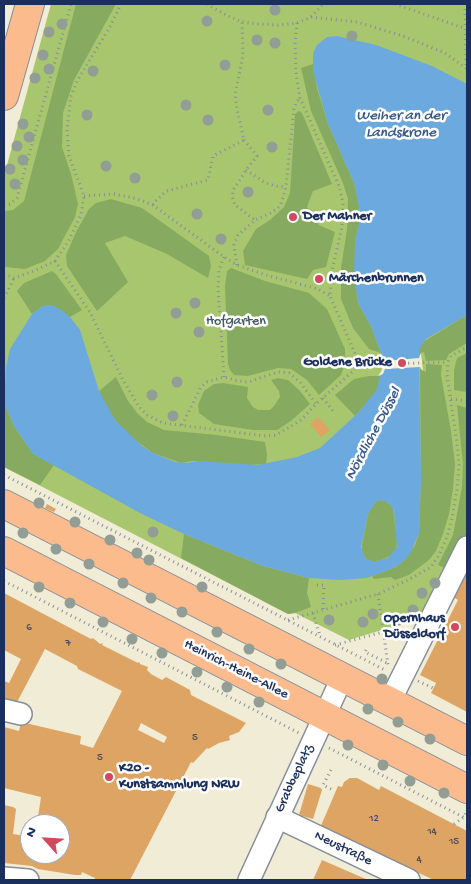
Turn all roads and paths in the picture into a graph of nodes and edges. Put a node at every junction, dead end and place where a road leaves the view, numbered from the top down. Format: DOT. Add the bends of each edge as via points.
graph roads {
  1 [pos="30,4"];
  2 [pos="70,4"];
  3 [pos="121,4"];
  4 [pos="207,4"];
  5 [pos="323,4"];
  6 [pos="395,4"];
  7 [pos="465,4"];
  8 [pos="311,17"];
  9 [pos="242,22"];
  10 [pos="297,23"];
  11 [pos="466,29"];
  12 [pos="467,68"];
  13 [pos="4,96"];
  14 [pos="300,98"];
  15 [pos="244,140"];
  16 [pos="246,170"];
  17 [pos="286,187"];
  18 [pos="84,196"];
  19 [pos="4,205"];
  20 [pos="153,205"];
  21 [pos="255,220"];
  22 [pos="224,257"];
  23 [pos="55,261"];
  24 [pos="237,264"];
  25 [pos="4,274"];
  26 [pos="14,278"];
  27 [pos="330,296"];
  28 [pos="4,298"];
  29 [pos="467,347"];
  30 [pos="448,362"];
  31 [pos="360,365"];
  32 [pos="224,377"];
  33 [pos="323,398"];
  34 [pos="450,399"];
  35 [pos="467,401"];
  36 [pos="316,404"];
  37 [pos="333,411"];
  38 [pos="182,425"];
  39 [pos="4,475"];
  40 [pos="4,504"];
  41 [pos="467,547"];
  42 [pos="4,551"];
  43 [pos="4,581"];
  44 [pos="317,585"];
  45 [pos="378,594"];
  46 [pos="323,610"];
  47 [pos="313,613"];
  48 [pos="288,620"];
  49 [pos="383,632"];
  50 [pos="320,637"];
  51 [pos="336,645"];
  52 [pos="366,650"];
  53 [pos="388,664"];
  54 [pos="342,678"];
  55 [pos="390,702"];
  56 [pos="324,716"];
  57 [pos="301,734"];
  58 [pos="467,742"];
  59 [pos="326,746"];
  60 [pos="331,770"];
  61 [pos="333,790"];
  62 [pos="467,790"];
  63 [pos="467,810"];
  64 [pos="277,817"];
  65 [pos="465,818"];
  66 [pos="454,824"];
  67 [pos="4,878"];
  68 [pos="28,880"];
  69 [pos="249,880"];
  70 [pos="409,880"];
  1 -- 13 [label="main road"];
  2 -- 19 [label="path" via="17,198"];
  3 -- 18 [label="path" via="71,96 67,130 69,156"];
  4 -- 9 [label="path"];
  5 -- 8 [label="path"];
  6 -- 11 [label="path"];
  7 -- 11 [label="path"];
  8 -- 10 [label="path"];
  8 -- 12 [label="path" via="357,22 403,36 444,53"];
  9 -- 10 [label="path"];
  9 -- 15 [label="path" via="242,62 235,94"];
  10 -- 14 [label="path" via="295,44"];
  11 -- 12 [label="path"];
  14 -- 17 [label="path" via="294,109"];
  14 -- 27 [label="path" via="339,186 343,203"];
  15 -- 16 [label="path" via="257,156"];
  15 -- 20 [label="path" via="213,156 208,180 167,191"];
  16 -- 17 [label="path" via="264,182"];
  16 -- 21 [label="path" via="234,189 232,202"];
  17 -- 21 [label="path" via="280,206 271,214"];
  18 -- 20 [label="path" via="114,194"];
  18 -- 23 [label="path" via="81,215"];
  20 -- 22 [label="path"];
  21 -- 24 [label="path" via="235,240"];
  22 -- 24 [label="path"];
  22 -- 32 [label="path" via="218,288"];
  23 -- 26 [label="path"];
  23 -- 38 [label="path" via="90,312 139,407 163,423"];
  24 -- 27 [label="path" via="266,276 318,289"];
  25 -- 26 [label="path"];
  26 -- 28 [label="path"];
  27 -- 31 [label="path"];
  29 -- 30 [label="path" via="451,356"];
  30 -- 31 [label="path"];
  30 -- 34 [label="path" via="446,375"];
  31 -- 33 [label="path"];
  32 -- 36 [label="path" via="248,382 278,372 289,373"];
  32 -- 38 [label="path" via="201,387"];
  33 -- 36 [label="path"];
  33 -- 37 [label="path"];
  34 -- 35 [label="path"];
  34 -- 45 [label="path" via="459,466 448,537 431,567"];
  36 -- 38 [label="path" via="301,420 276,435"];
  39 -- 48 [label="path"];
  40 -- 54 [label="main road"];
  41 -- 55 [label="street"];
  42 -- 56 [label="main road, Heinrich-Heine-Allee"];
  43 -- 57 [label="path, Heinrich-Heine-Allee"];
  44 -- 46 [label="path" via="324,585"];
  45 -- 46 [label="path"];
  45 -- 49 [label="path"];
  46 -- 47 [label="path"];
  47 -- 48 [label="path"];
  47 -- 50 [label="path"];
  48 -- 50 [label="path"];
  49 -- 51 [label="path"];
  49 -- 53 [label="path"];
  50 -- 51 [label="path"];
  51 -- 53 [label="path" via="389,672"];
  52 -- 53 [label="path"];
  54 -- 55 [label="main road"];
  54 -- 56 [label="street, Grabbeplatz"];
  55 -- 58 [label="main road"];
  56 -- 62 [label="main road, Heinrich-Heine-Allee"];
  56 -- 64 [label="street, Grabbeplatz"];
  59 -- 65 [label="path"];
  60 -- 61 [label="path" via="324,785"];
  63 -- 65 [label="path"];
  64 -- 69 [label="street, Grabbeplatz"];
  64 -- 70 [label="street, Neustraße"];
  65 -- 66 [label="path"];
  67 -- 68 [label="street"];
}
